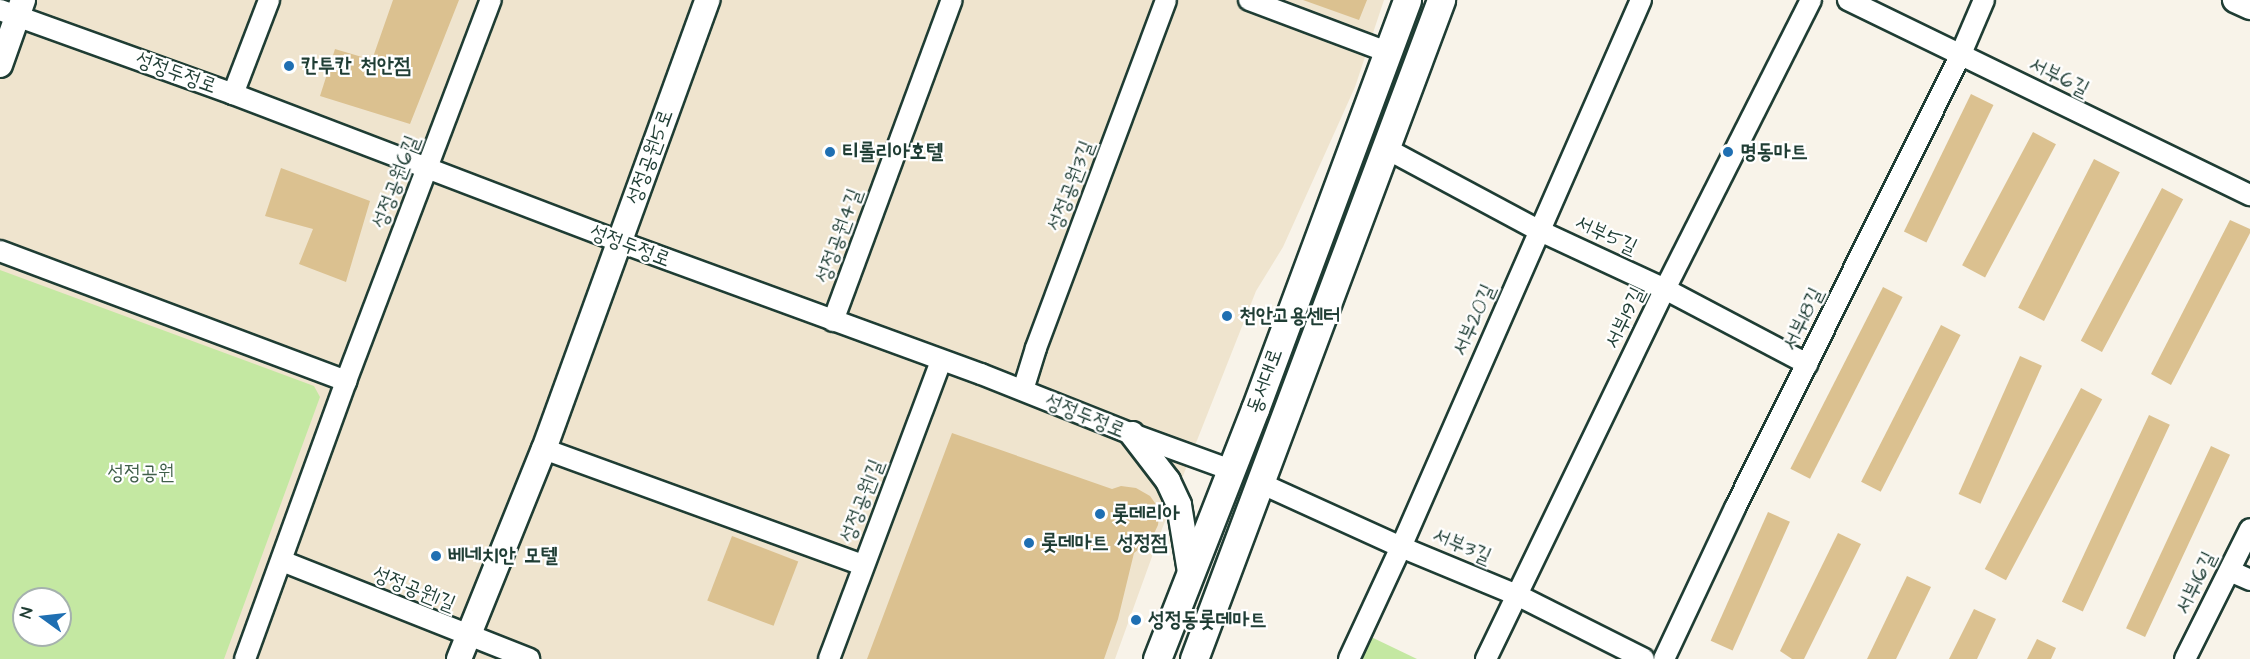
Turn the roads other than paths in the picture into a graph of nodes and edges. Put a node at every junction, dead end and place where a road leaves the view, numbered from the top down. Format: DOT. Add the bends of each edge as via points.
graph roads {
  1 [pos="269,0"];
  2 [pos="491,0"];
  3 [pos="707,0"];
  4 [pos="952,0"];
  5 [pos="1166,0"];
  6 [pos="1249,0"];
  7 [pos="1407,0"];
  8 [pos="1441,0"];
  9 [pos="1641,0"];
  10 [pos="1811,0"];
  11 [pos="1848,0"];
  12 [pos="1984,0"];
  13 [pos="2235,0"];
  14 [pos="2250,7"];
  15 [pos="14,9"];
  16 [pos="1387,52"];
  17 [pos="1960,56"];
  18 [pos="0,65"];
  19 [pos="233,94"];
  20 [pos="1385,148"];
  21 [pos="428,167"];
  22 [pos="2250,195"];
  23 [pos="1540,231"];
  24 [pos="620,242"];
  25 [pos="0,251"];
  26 [pos="1665,289"];
  27 [pos="833,321"];
  28 [pos="941,361"];
  29 [pos="1807,364"];
  30 [pos="346,381"];
  31 [pos="1023,390"];
  32 [pos="1131,434"];
  33 [pos="544,449"];
  34 [pos="1231,470"];
  35 [pos="1260,483"];
  36 [pos="2250,529"];
  37 [pos="1401,547"];
  38 [pos="282,561"];
  39 [pos="863,565"];
  40 [pos="2230,571"];
  41 [pos="1190,572"];
  42 [pos="2250,580"];
  43 [pos="1517,595"];
  44 [pos="466,636"];
  45 [pos="245,659"];
  46 [pos="459,659"];
  47 [pos="529,659"];
  48 [pos="829,659"];
  49 [pos="1157,659"];
  50 [pos="1194,659"];
  51 [pos="1349,659"];
  52 [pos="1486,659"];
  53 [pos="1644,659"];
  54 [pos="1664,659"];
  55 [pos="2185,659"];
  1 -- 19 [label="street"];
  2 -- 21 [label="street, 성정공원6길"];
  3 -- 24 [label="street, 성정공원5로"];
  4 -- 27 [label="street, 성정공원4길"];
  5 -- 31 [label="street, 성정공원3길"];
  6 -- 16 [label="street"];
  7 -- 16 [label="main road, 동서대로"];
  8 -- 20 [label="main road, 동서대로"];
  9 -- 23 [label="street, 서부20길"];
  10 -- 26 [label="street, 서부19길"];
  11 -- 17 [label="street, 서부6길"];
  12 -- 17 [label="street, 서부18길"];
  13 -- 14 [label="street"];
  15 -- 18 [label="street"];
  15 -- 19 [label="street, 성정두정로"];
  16 -- 34 [label="main road, 동서대로"];
  17 -- 22 [label="street, 서부6길"];
  17 -- 29 [label="street, 서부18길"];
  19 -- 21 [label="street, 성정두정로"];
  20 -- 23 [label="street, 서부5길"];
  20 -- 35 [label="main road, 동서대로"];
  21 -- 24 [label="street, 성정두정로"];
  21 -- 30 [label="street, 성정공원6길"];
  23 -- 26 [label="street, 서부5길"];
  23 -- 37 [label="street, 서부20길"];
  24 -- 27 [label="street, 성정두정로"];
  24 -- 33 [label="street, 성정공원5로"];
  25 -- 30 [label="street"];
  26 -- 29 [label="street, 서부5길"];
  26 -- 43 [label="street, 서부19길"];
  27 -- 28 [label="street, 성정두정로"];
  28 -- 31 [label="street, 성정두정로"];
  28 -- 39 [label="street, 성정공원1길"];
  29 -- 54 [label="street, 서부18길"];
  30 -- 38 [label="street, 성정공원6길"];
  31 -- 32 [label="street, 성정두정로"];
  32 -- 34 [label="street, 성정두정로"];
  32 -- 41 [label="street" via="1168,481 1179,505"];
  33 -- 39 [label="street"];
  33 -- 44 [label="street, 성정공원5로"];
  34 -- 35 [label="main road, 성정두정로"];
  34 -- 41 [label="main road, 동서대로"];
  35 -- 37 [label="street, 서부3길"];
  35 -- 50 [label="main road, 동서대로"];
  36 -- 40 [label="street, 서부16길"];
  37 -- 43 [label="street, 서부3길"];
  37 -- 51 [label="street, 서부20길"];
  38 -- 44 [label="street, 성정공원1길"];
  38 -- 45 [label="street, 성정공원6길"];
  39 -- 48 [label="street, 성정공원1길"];
  40 -- 42 [label="street"];
  40 -- 55 [label="street, 서부16길"];
  41 -- 49 [label="main road, 동서대로"];
  43 -- 52 [label="street, 서부19길"];
  43 -- 53 [label="street, 서부3길"];
  44 -- 46 [label="street, 성정공원5로"];
  44 -- 47 [label="street, 성정공원1길"];
}
